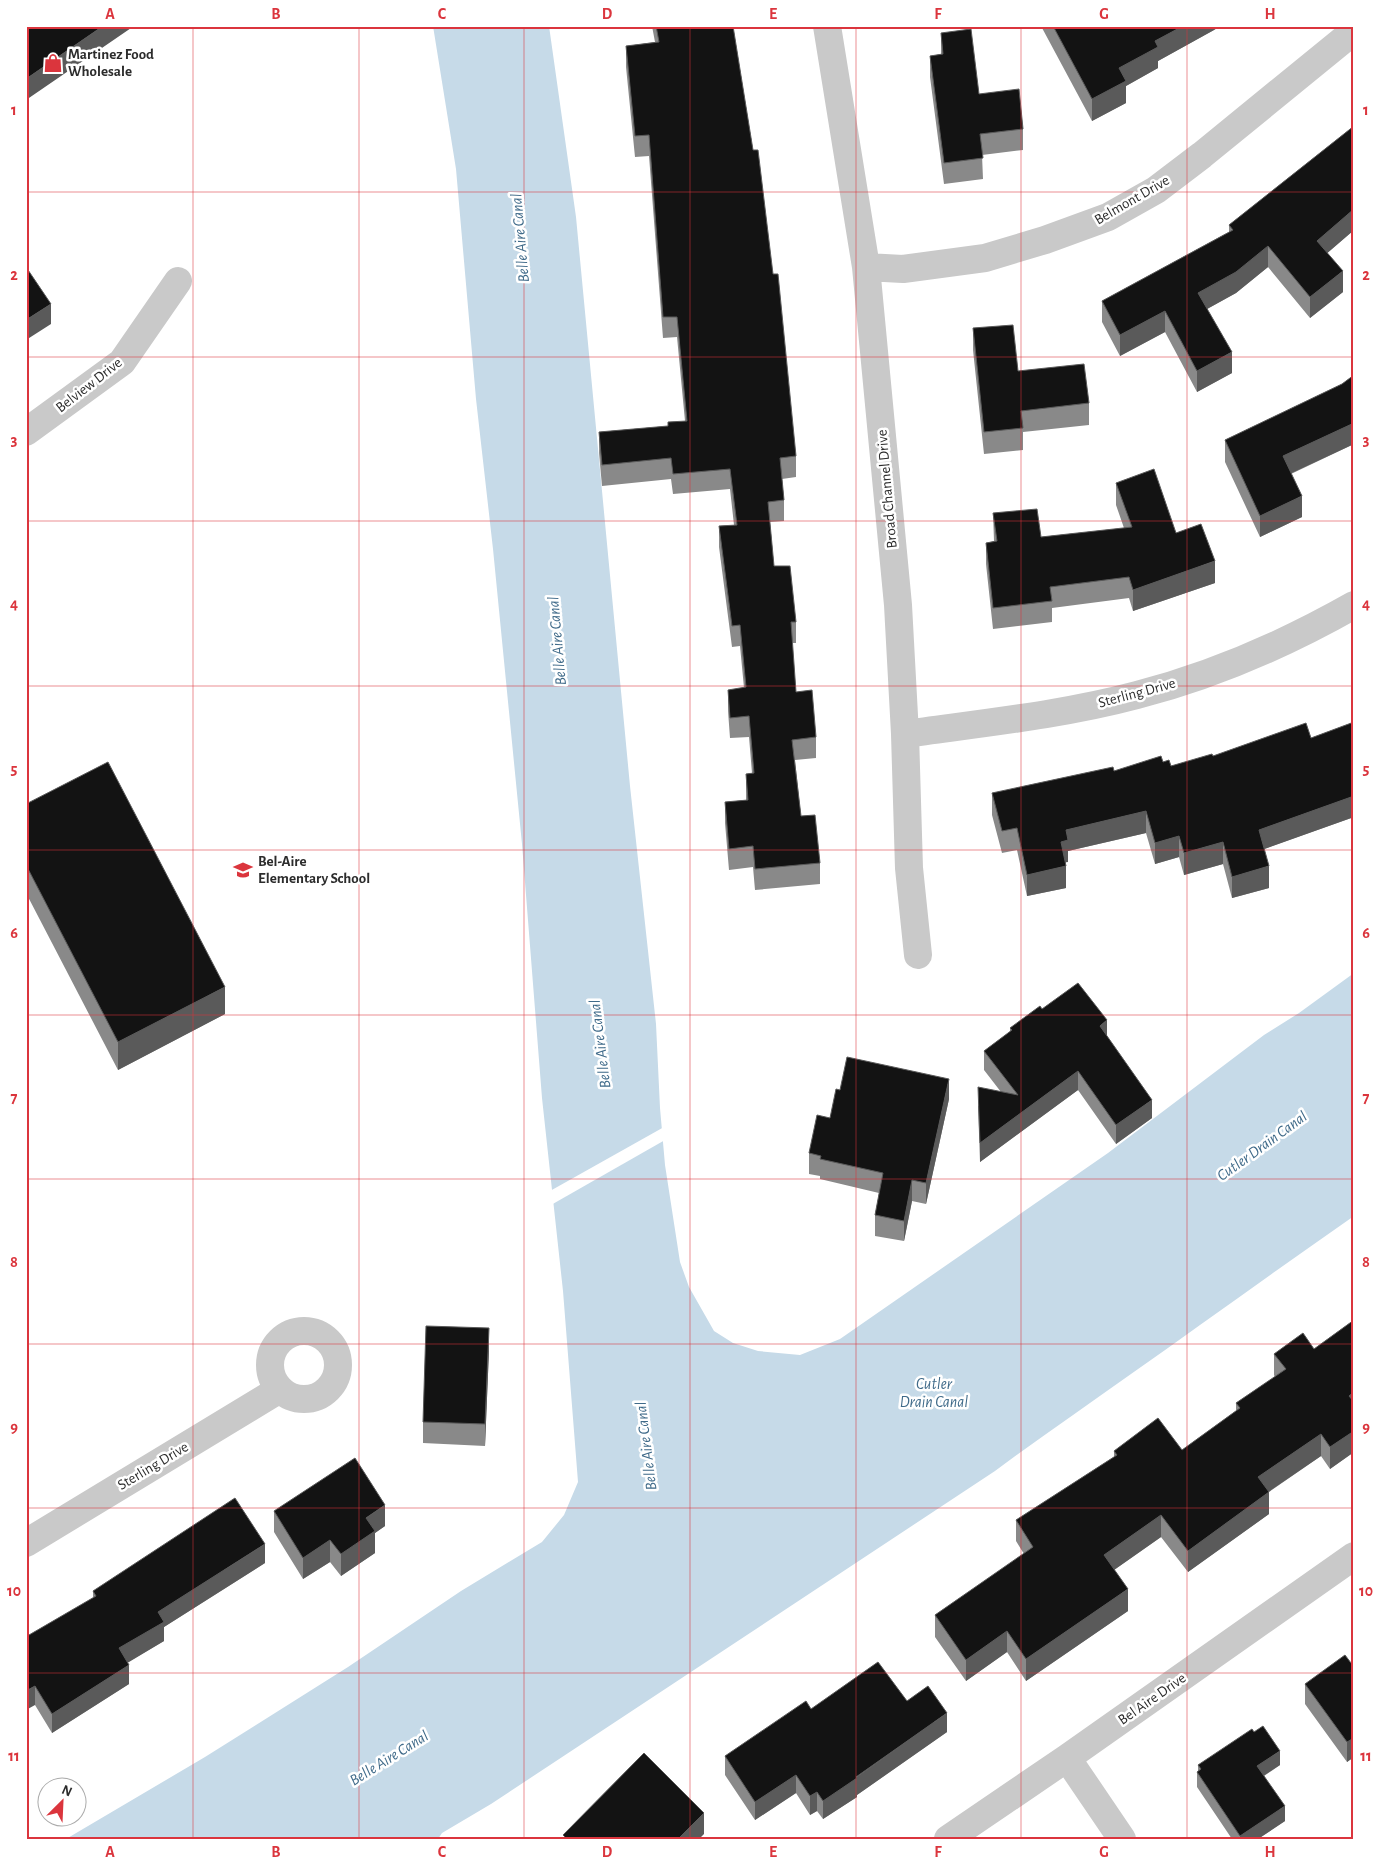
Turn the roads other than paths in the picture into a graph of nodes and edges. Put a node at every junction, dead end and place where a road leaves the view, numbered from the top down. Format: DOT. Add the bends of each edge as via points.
graph roads {
  1 [pos="827,26"];
  2 [pos="1354,31"];
  3 [pos="866,267"];
  4 [pos="178,282"];
  5 [pos="26,432"];
  6 [pos="1354,605"];
  7 [pos="906,734"];
  8 [pos="918,955"];
  9 [pos="280,1389"];
  10 [pos="26,1543"];
  11 [pos="1354,1556"];
  12 [pos="1067,1758"];
  13 [pos="948,1839"];
  14 [pos="1122,1839"];
  1 -- 3 [label="street, Broad Channel Drive"];
  2 -- 3 [label="street, Belmont Drive" via="1156,190 1108,217 985,258 902,269"];
  3 -- 7 [label="street, Broad Channel Drive" via="898,605"];
  4 -- 5 [label="street, Belview Drive" via="122,362"];
  6 -- 7 [label="street, Sterling Drive" via="1246,657 1139,695 1041,714"];
  7 -- 8 [label="street, Broad Channel Drive" via="909,868"];
  9 -- 10 [label="street, Sterling Drive"];
  11 -- 12 [label="street, Bel Aire Drive"];
  12 -- 13 [label="street, Bel Aire Drive"];
  12 -- 14 [label="street"];
}
